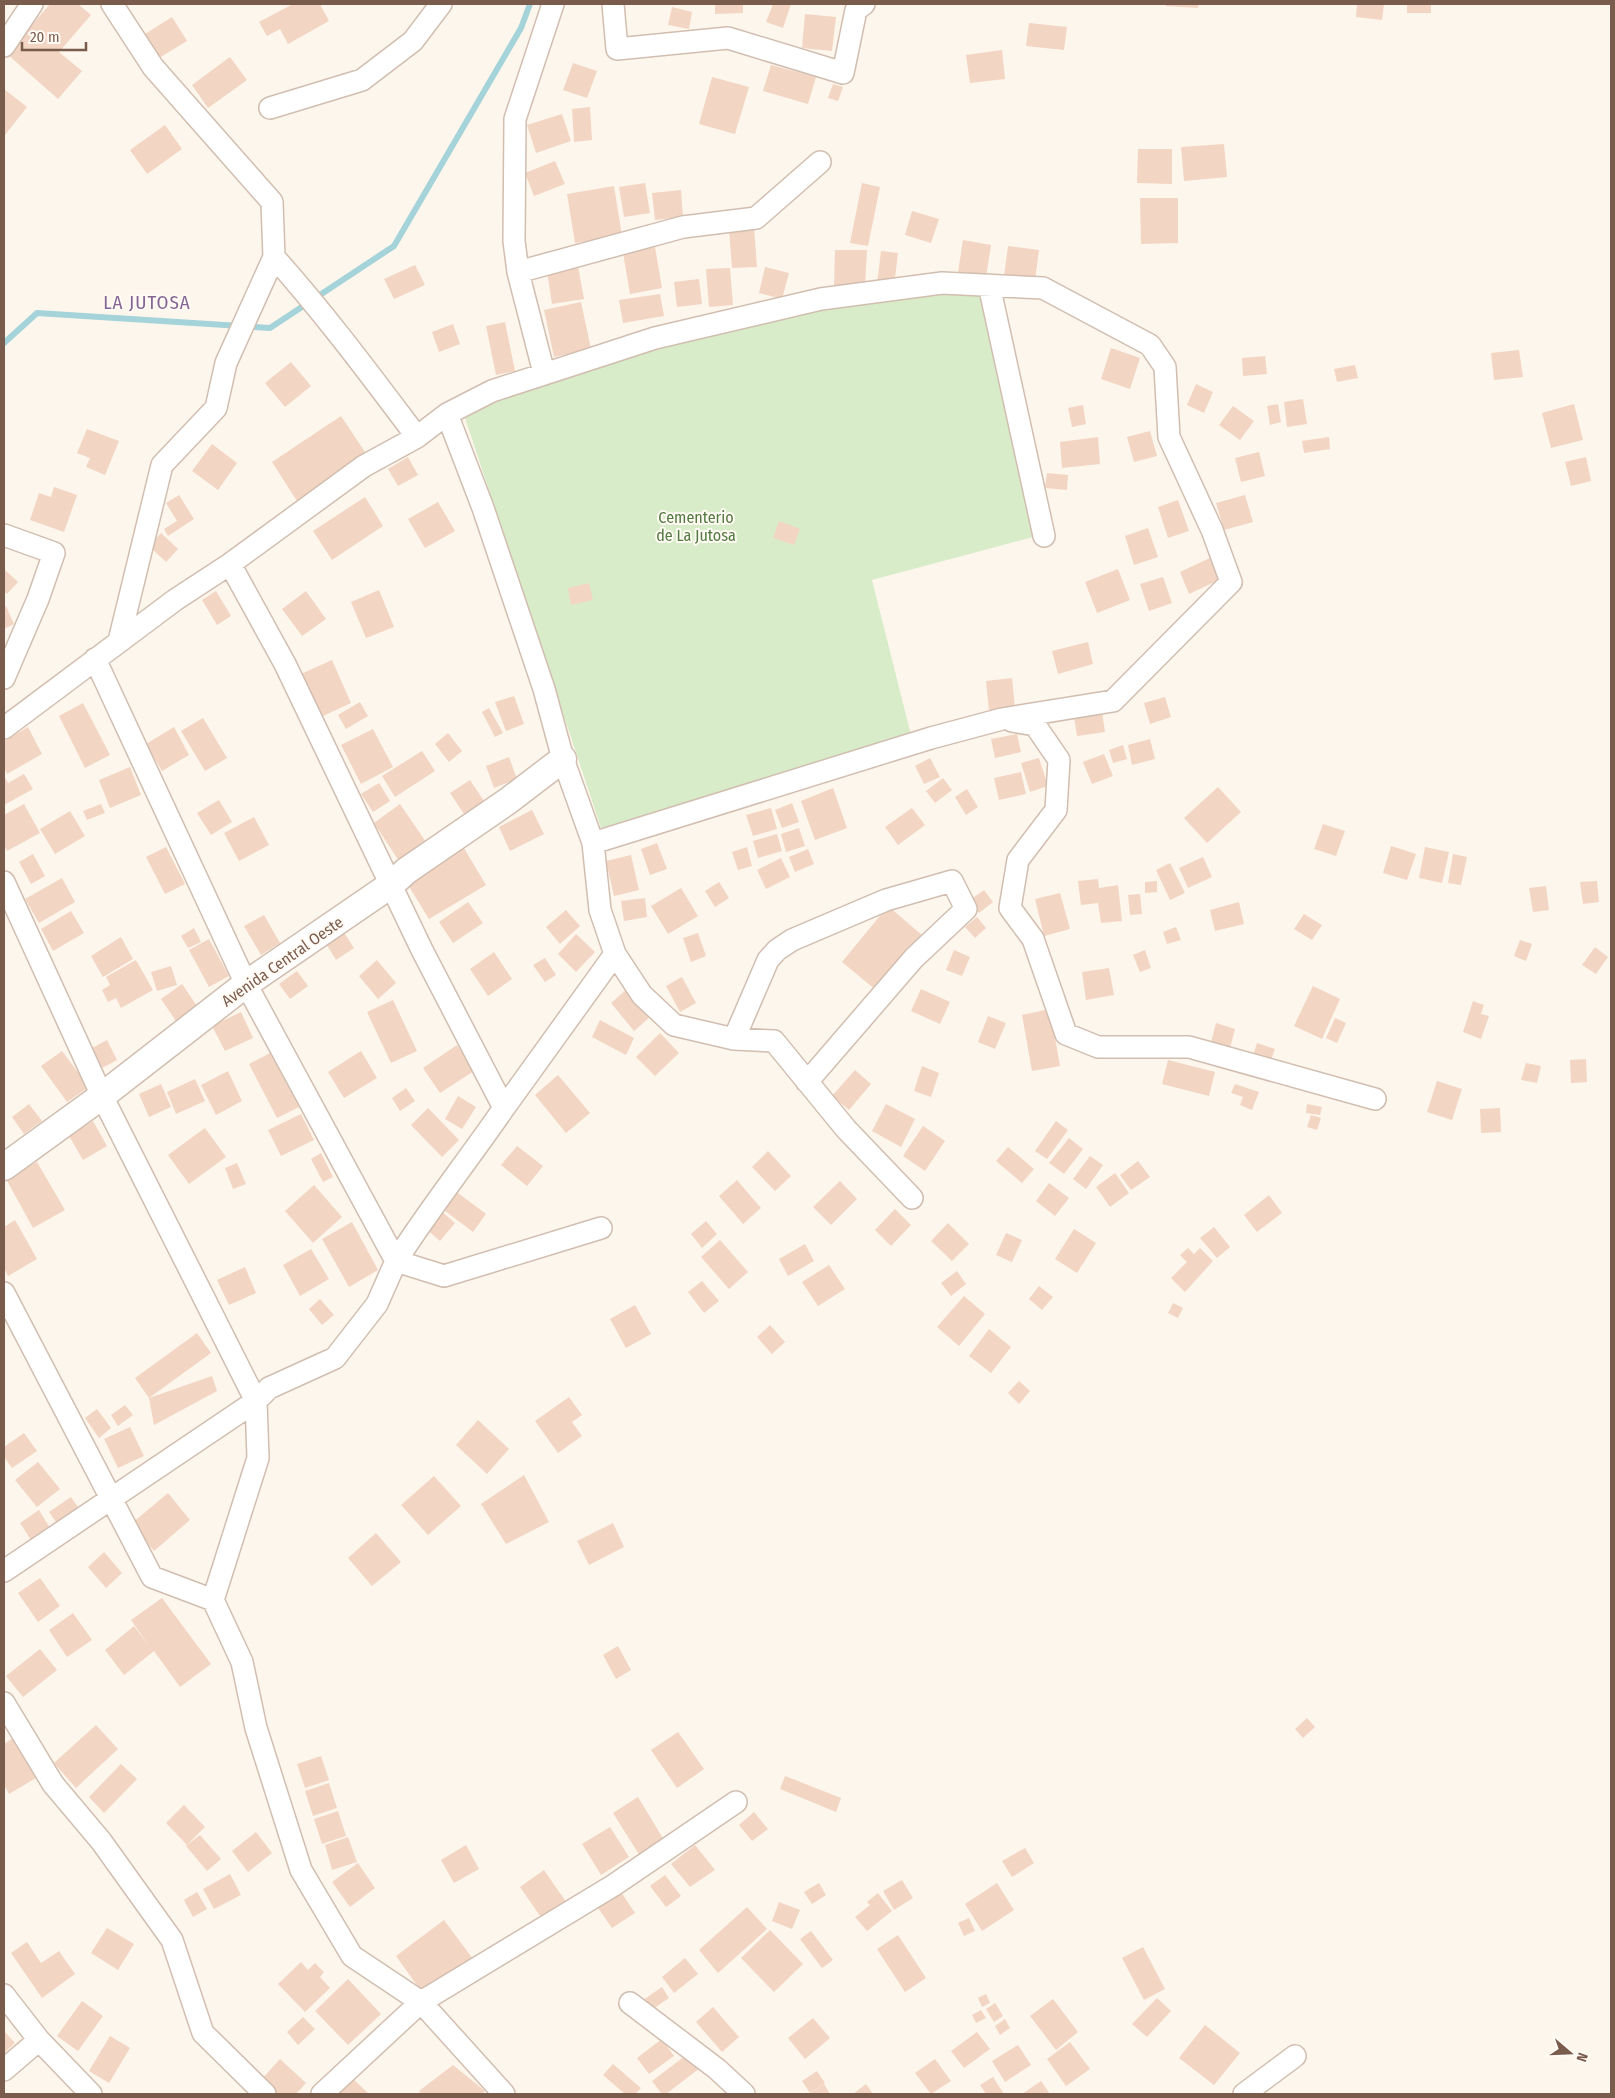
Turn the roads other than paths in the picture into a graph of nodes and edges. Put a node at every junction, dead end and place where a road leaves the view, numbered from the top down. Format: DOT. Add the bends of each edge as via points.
graph roads {
  1 [pos="32,4"];
  2 [pos="112,4"];
  3 [pos="441,4"];
  4 [pos="553,4"];
  5 [pos="613,4"];
  6 [pos="864,4"];
  7 [pos="4,46"];
  8 [pos="270,108"];
  9 [pos="820,162"];
  10 [pos="274,257"];
  11 [pos="518,272"];
  12 [pos="989,285"];
  13 [pos="544,373"];
  14 [pos="447,414"];
  15 [pos="417,437"];
  16 [pos="4,535"];
  17 [pos="1044,536"];
  18 [pos="230,564"];
  19 [pos="119,641"];
  20 [pos="95,659"];
  21 [pos="4,678"];
  22 [pos="1002,719"];
  23 [pos="4,728"];
  24 [pos="563,759"];
  25 [pos="593,843"];
  26 [pos="4,882"];
  27 [pos="392,884"];
  28 [pos="615,954"];
  29 [pos="246,984"];
  30 [pos="734,1039"];
  31 [pos="807,1082"];
  32 [pos="102,1096"];
  33 [pos="1375,1099"];
  34 [pos="504,1108"];
  35 [pos="4,1167"];
  36 [pos="912,1198"];
  37 [pos="601,1228"];
  38 [pos="396,1261"];
  39 [pos="4,1293"];
  40 [pos="256,1401"];
  41 [pos="109,1499"];
  42 [pos="4,1571"];
  43 [pos="213,1600"];
  44 [pos="4,1703"];
  45 [pos="736,1802"];
  46 [pos="4,1995"];
  47 [pos="421,2002"];
  48 [pos="630,2003"];
  49 [pos="39,2040"];
  50 [pos="1295,2056"];
  51 [pos="4,2070"];
  52 [pos="499,2093"];
  53 [pos="91,2094"];
  54 [pos="265,2094"];
  55 [pos="322,2094"];
  56 [pos="744,2094"];
  57 [pos="1244,2094"];
  1 -- 7 [label="street"];
  2 -- 10 [label="street" via="153,67 272,202"];
  3 -- 8 [label="street" via="412,41 362,80"];
  4 -- 11 [label="street" via="515,119 514,241"];
  5 -- 6 [label="street" via="617,49 728,38 843,73 856,10"];
  9 -- 11 [label="street" via="756,218 684,227"];
  10 -- 15 [label="street"];
  10 -- 19 [label="street" via="226,363 216,408 162,466"];
  11 -- 13 [label="street"];
  12 -- 13 [label="street" via="942,284 821,299 655,338"];
  12 -- 17 [label="street"];
  12 -- 22 [label="street" via="1043,288 1150,345 1164,367 1169,437 1212,530 1231,582 1113,701"];
  13 -- 14 [label="street" via="492,391"];
  14 -- 15 [label="street"];
  14 -- 24 [label="street" via="483,508 541,680"];
  15 -- 18 [label="street" via="364,466"];
  16 -- 21 [label="street" via="54,553"];
  18 -- 19 [label="street"];
  18 -- 27 [label="street" via="285,664"];
  19 -- 20 [label="street"];
  20 -- 23 [label="street"];
  20 -- 29 [label="street"];
  22 -- 25 [label="street"];
  22 -- 33 [label="street" via="1035,725 1060,760 1056,810 1018,860 1010,908 1034,939 1066,1034 1098,1047 1189,1047"];
  24 -- 25 [label="street"];
  24 -- 27 [label="street, Avenida Central Oeste"];
  25 -- 28 [label="street" via="600,910"];
  26 -- 32 [label="street"];
  27 -- 29 [label="street, Avenida Central Oeste"];
  27 -- 34 [label="street" via="422,950"];
  28 -- 30 [label="street" via="642,995 674,1025"];
  28 -- 34 [label="street"];
  29 -- 32 [label="street, Avenida Central Oeste"];
  29 -- 38 [label="street"];
  30 -- 31 [label="street" via="774,1042"];
  30 -- 31 [label="street" via="768,960 777,950 792,940 886,900 952,881 966,909 914,958"];
  31 -- 36 [label="street" via="846,1129"];
  32 -- 35 [label="street, Avenida Central Oeste"];
  32 -- 40 [label="street"];
  34 -- 38 [label="street"];
  37 -- 38 [label="street" via="444,1276"];
  38 -- 40 [label="street" via="377,1304 335,1358 269,1388"];
  39 -- 41 [label="street"];
  40 -- 41 [label="street"];
  40 -- 43 [label="street" via="258,1458"];
  41 -- 42 [label="street"];
  41 -- 43 [label="street" via="152,1577"];
  43 -- 47 [label="street" via="242,1662 256,1728 301,1870 352,1956"];
  44 -- 54 [label="street" via="53,1784 101,1841 172,1940 203,2033"];
  45 -- 47 [label="street" via="614,1885"];
  46 -- 49 [label="street"];
  47 -- 52 [label="street"];
  47 -- 55 [label="street"];
  48 -- 56 [label="street" via="717,2069"];
  49 -- 51 [label="street"];
  49 -- 53 [label="street"];
  50 -- 57 [label="street"];
}
